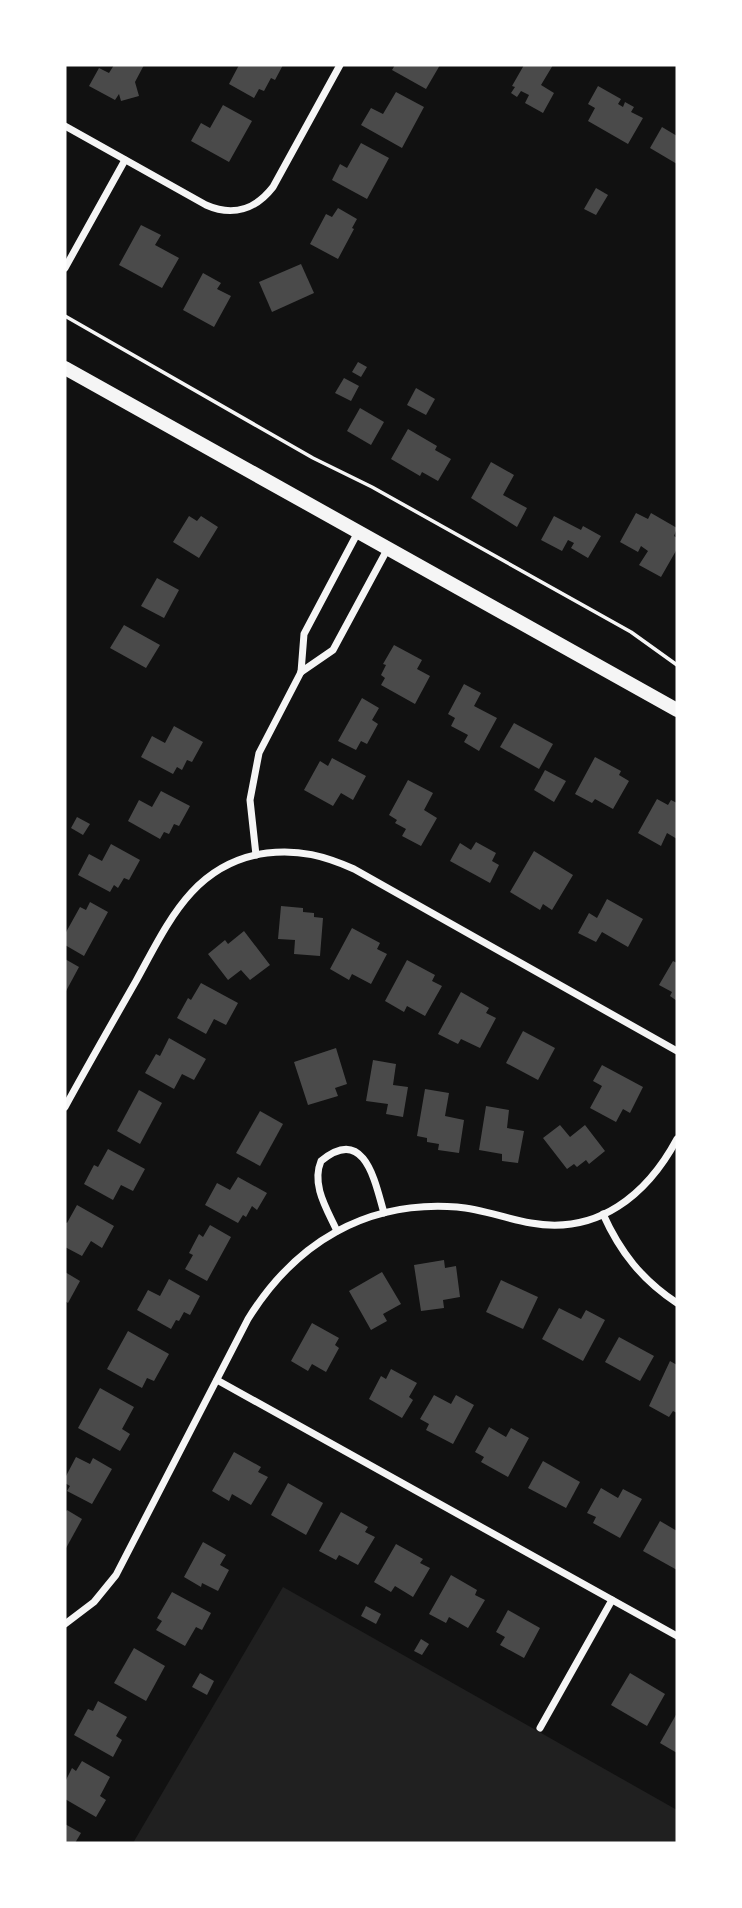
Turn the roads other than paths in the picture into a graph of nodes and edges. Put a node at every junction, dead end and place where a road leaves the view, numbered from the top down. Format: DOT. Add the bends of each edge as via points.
graph roads {
  1 [pos="341,65"];
  2 [pos="65,126"];
  3 [pos="125,160"];
  4 [pos="65,268"];
  5 [pos="65,368"];
  6 [pos="358,532"];
  7 [pos="388,548"];
  8 [pos="300,672"];
  9 [pos="677,710"];
  10 [pos="256,855"];
  11 [pos="677,1051"];
  12 [pos="65,1107"];
  13 [pos="677,1139"];
  14 [pos="384,1213"];
  15 [pos="603,1214"];
  16 [pos="337,1231"];
  17 [pos="677,1303"];
  18 [pos="217,1380"];
  19 [pos="612,1600"];
  20 [pos="65,1624"];
  21 [pos="677,1636"];
  22 [pos="540,1728"];
  1 -- 3 [label="street" via="273,187 250,208 215,209"];
  2 -- 3 [label="street"];
  3 -- 4 [label="street"];
  5 -- 6 [label="main road"];
  6 -- 7 [label="main road"];
  6 -- 8 [label="street" via="304,634"];
  7 -- 8 [label="street" via="333,650"];
  7 -- 9 [label="main road"];
  8 -- 10 [label="street" via="265,738 253,777 250,800"];
  10 -- 11 [label="street" via="299,852 354,869"];
  10 -- 12 [label="street" via="213,872 183,902"];
  13 -- 15 [label="street" via="652,1179"];
  14 -- 15 [label="street" via="461,1207 554,1225"];
  14 -- 16 [label="street"];
  14 -- 16 [label="street" via="366,1160 352,1151 335,1151 321,1161 317,1177"];
  15 -- 17 [label="street" via="630,1262"];
  16 -- 18 [label="street" via="274,1280"];
  18 -- 19 [label="street"];
  18 -- 20 [label="street" via="116,1574 94,1602"];
  19 -- 21 [label="street"];
  19 -- 22 [label="street"];
}
